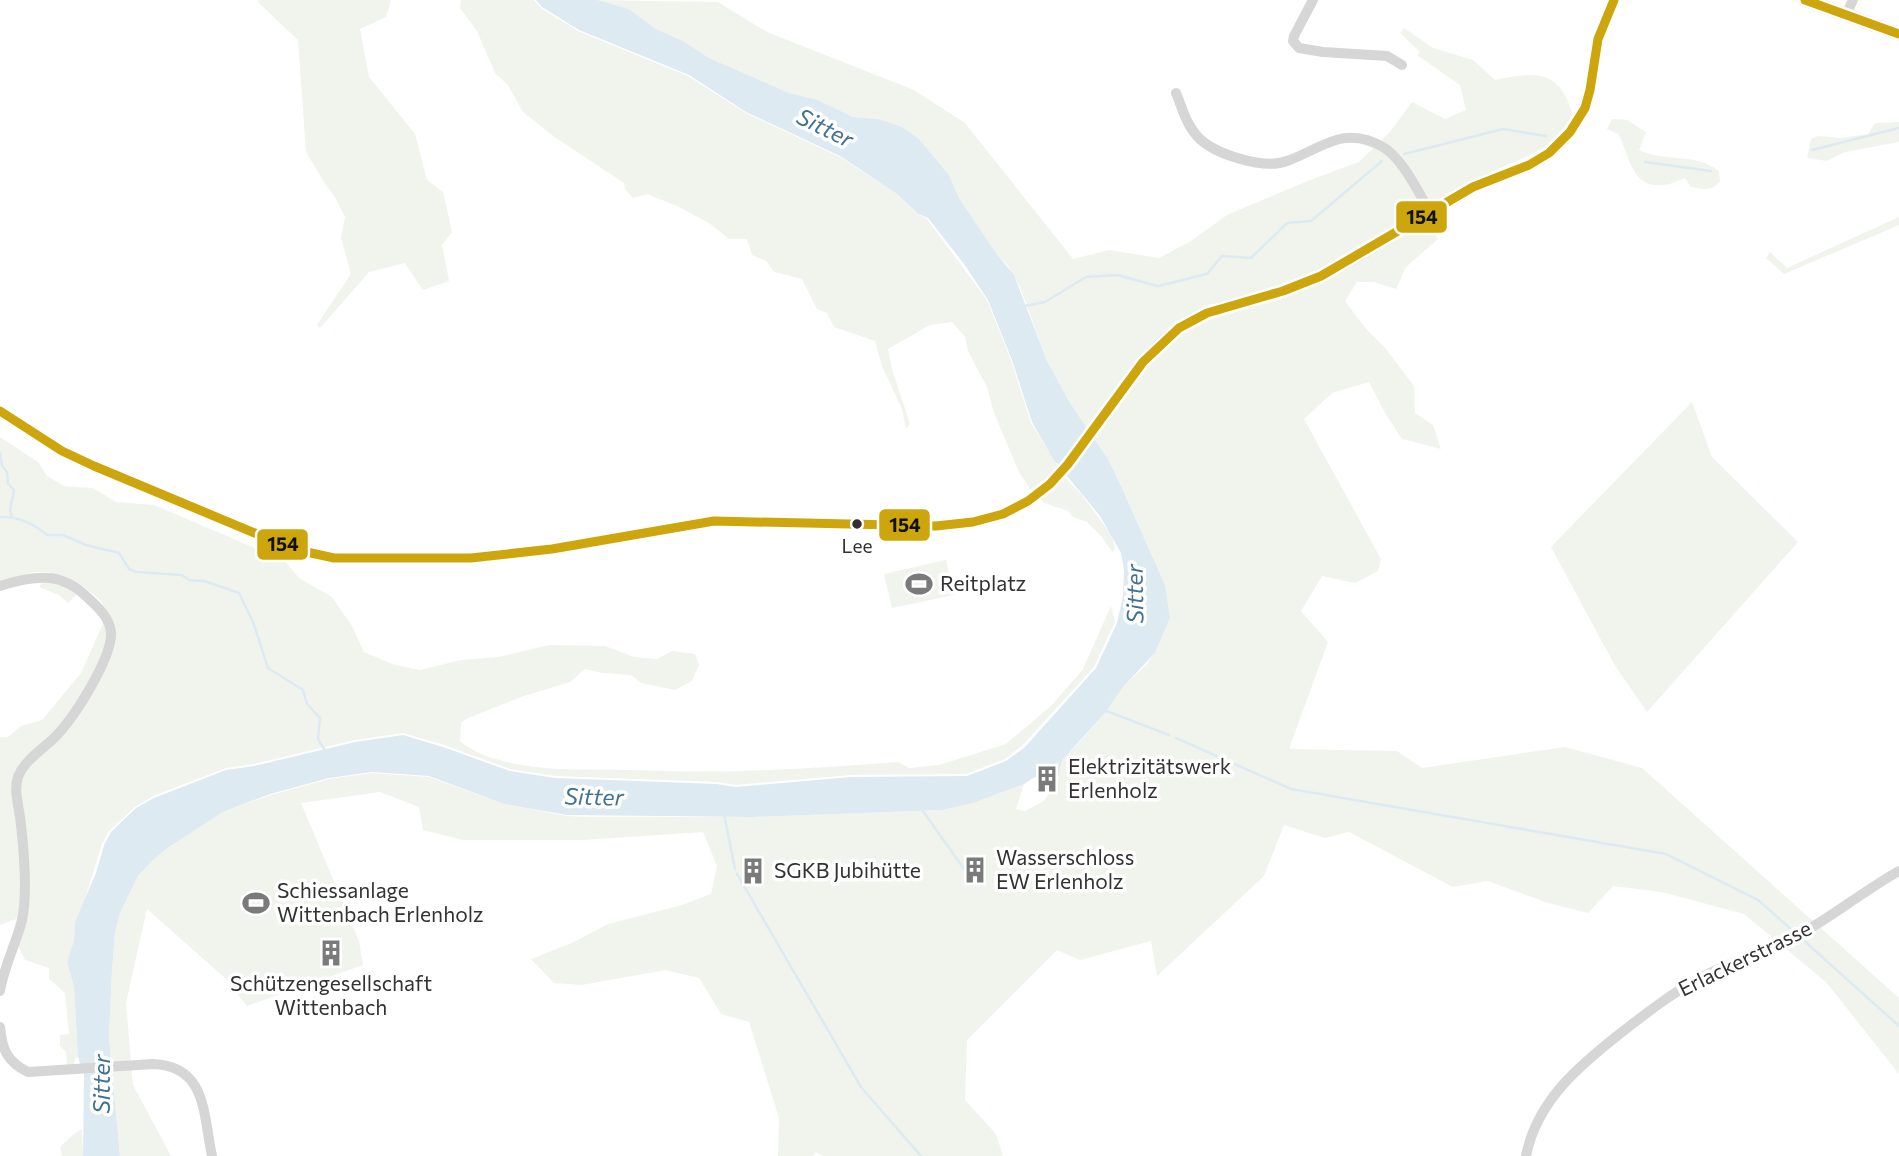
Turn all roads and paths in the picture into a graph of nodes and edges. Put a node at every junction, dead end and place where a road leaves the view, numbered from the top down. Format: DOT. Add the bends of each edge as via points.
graph roads {
  1 [pos="1313,0"];
  2 [pos="1614,0"];
  3 [pos="1805,0"];
  4 [pos="1853,0"];
  5 [pos="1846,15"];
  6 [pos="1899,34"];
  7 [pos="1402,65"];
  8 [pos="1177,93"];
  9 [pos="1430,212"];
  10 [pos="0,411"];
  11 [pos="0,586"];
  12 [pos="1899,871"];
  13 [pos="0,991"];
  14 [pos="0,1027"];
  15 [pos="212,1156"];
  16 [pos="1526,1156"];
  1 -- 7 [label="street" via="1294,36 1299,48 1387,56"];
  2 -- 9 [label="street" via="1598,38 1588,97 1570,134 1544,157"];
  3 -- 5 [label="main road"];
  4 -- 5 [label="street"];
  5 -- 6 [label="main road"];
  8 -- 9 [label="street" via="1198,138 1214,149 1249,160 1286,162 1328,141 1348,138 1384,148 1408,174"];
  9 -- 10 [label="street" via="1311,281 1199,316 1169,335 1040,494 1004,515 965,525 714,521 492,557 334,558 293,549 94,466"];
  11 -- 13 [label="street" via="38,576 66,582 102,612 111,633 89,689 60,732 17,779 24,909"];
  12 -- 16 [label="street, Erlackerstrasse" via="1794,938 1686,986 1619,1034 1556,1091 1536,1125"];
  14 -- 15 [label="street" via="4,1051 19,1068 36,1073 168,1065 188,1074 199,1092"];
}
